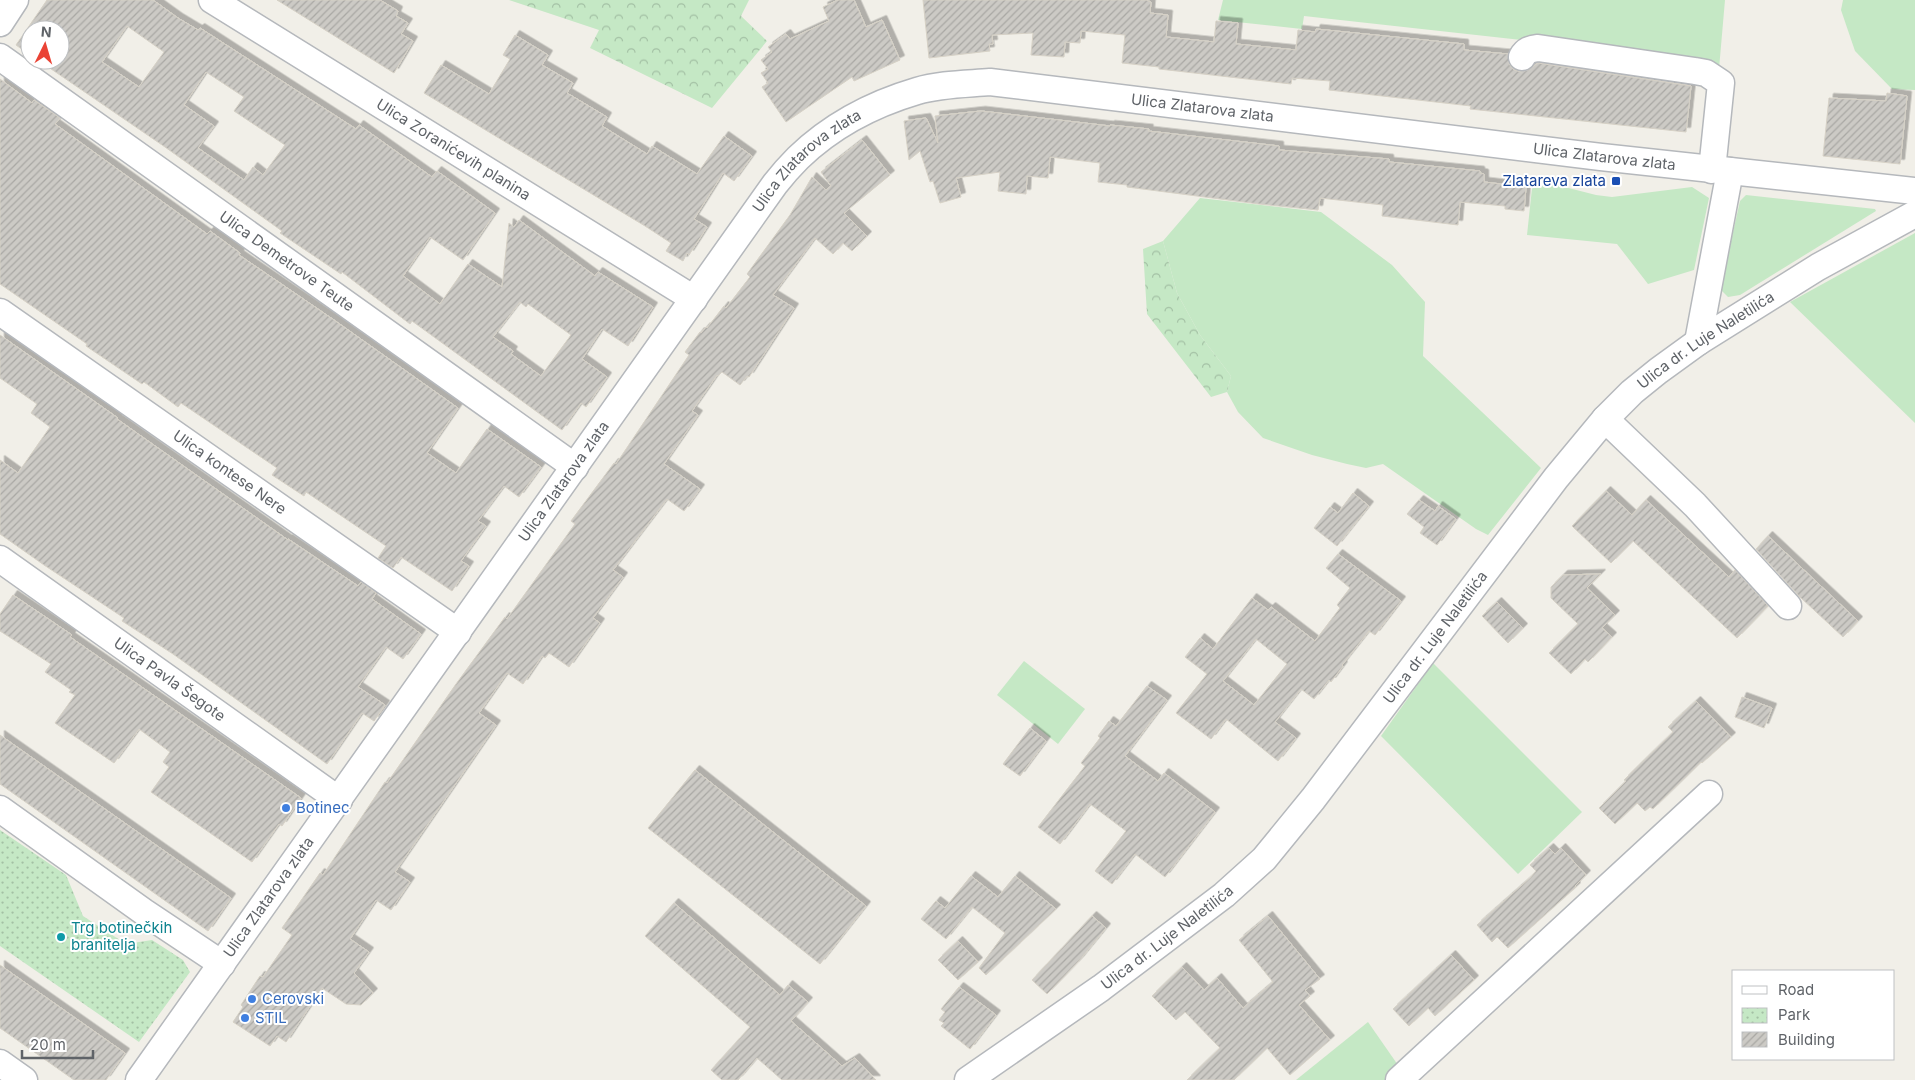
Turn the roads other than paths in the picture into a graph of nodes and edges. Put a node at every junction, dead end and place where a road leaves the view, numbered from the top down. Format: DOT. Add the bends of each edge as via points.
graph roads {
  1 [pos="16,0"];
  2 [pos="212,0"];
  3 [pos="0,23"];
  4 [pos="0,57"];
  5 [pos="1522,57"];
  6 [pos="1721,170"];
  7 [pos="1915,191"];
  8 [pos="1915,214"];
  9 [pos="694,299"];
  10 [pos="0,312"];
  11 [pos="1698,342"];
  12 [pos="1605,419"];
  13 [pos="575,467"];
  14 [pos="0,559"];
  15 [pos="1788,606"];
  16 [pos="458,632"];
  17 [pos="1709,794"];
  18 [pos="340,800"];
  19 [pos="0,809"];
  20 [pos="222,964"];
  21 [pos="0,1062"];
  22 [pos="24,1080"];
  23 [pos="139,1080"];
  24 [pos="968,1080"];
  25 [pos="1400,1080"];
  1 -- 3 [label="street"];
  2 -- 9 [label="street, Ulica Zoranićevih planina"];
  4 -- 13 [label="street, Ulica Demetrove Teute"];
  5 -- 6 [label="street" via="1524,52 1538,48 1686,69 1712,76 1721,83"];
  6 -- 7 [label="street, Ulica Zlatarova zlata"];
  6 -- 9 [label="street, Ulica Zlatarova zlata" via="1021,85 990,82 955,85 919,91 882,104 839,126 811,147 775,184"];
  6 -- 11 [label="street"];
  8 -- 11 [label="street, Ulica dr. Luje Naletilića" via="1818,267"];
  9 -- 13 [label="street, Ulica Zlatarova zlata"];
  10 -- 16 [label="street, Ulica kontese Nere"];
  11 -- 12 [label="street, Ulica dr. Luje Naletilića" via="1632,392"];
  12 -- 15 [label="street" via="1695,505"];
  12 -- 24 [label="street, Ulica dr. Luje Naletilića" via="1556,478 1264,859 1224,895 1101,988"];
  13 -- 16 [label="street, Ulica Zlatarova zlata"];
  14 -- 18 [label="street, Ulica Pavla Šegote"];
  16 -- 18 [label="street, Ulica Zlatarova zlata"];
  17 -- 25 [label="street"];
  18 -- 20 [label="street, Ulica Zlatarova zlata"];
  19 -- 20 [label="street"];
  20 -- 23 [label="street, Ulica Zlatarova zlata"];
  21 -- 22 [label="street"];
}
